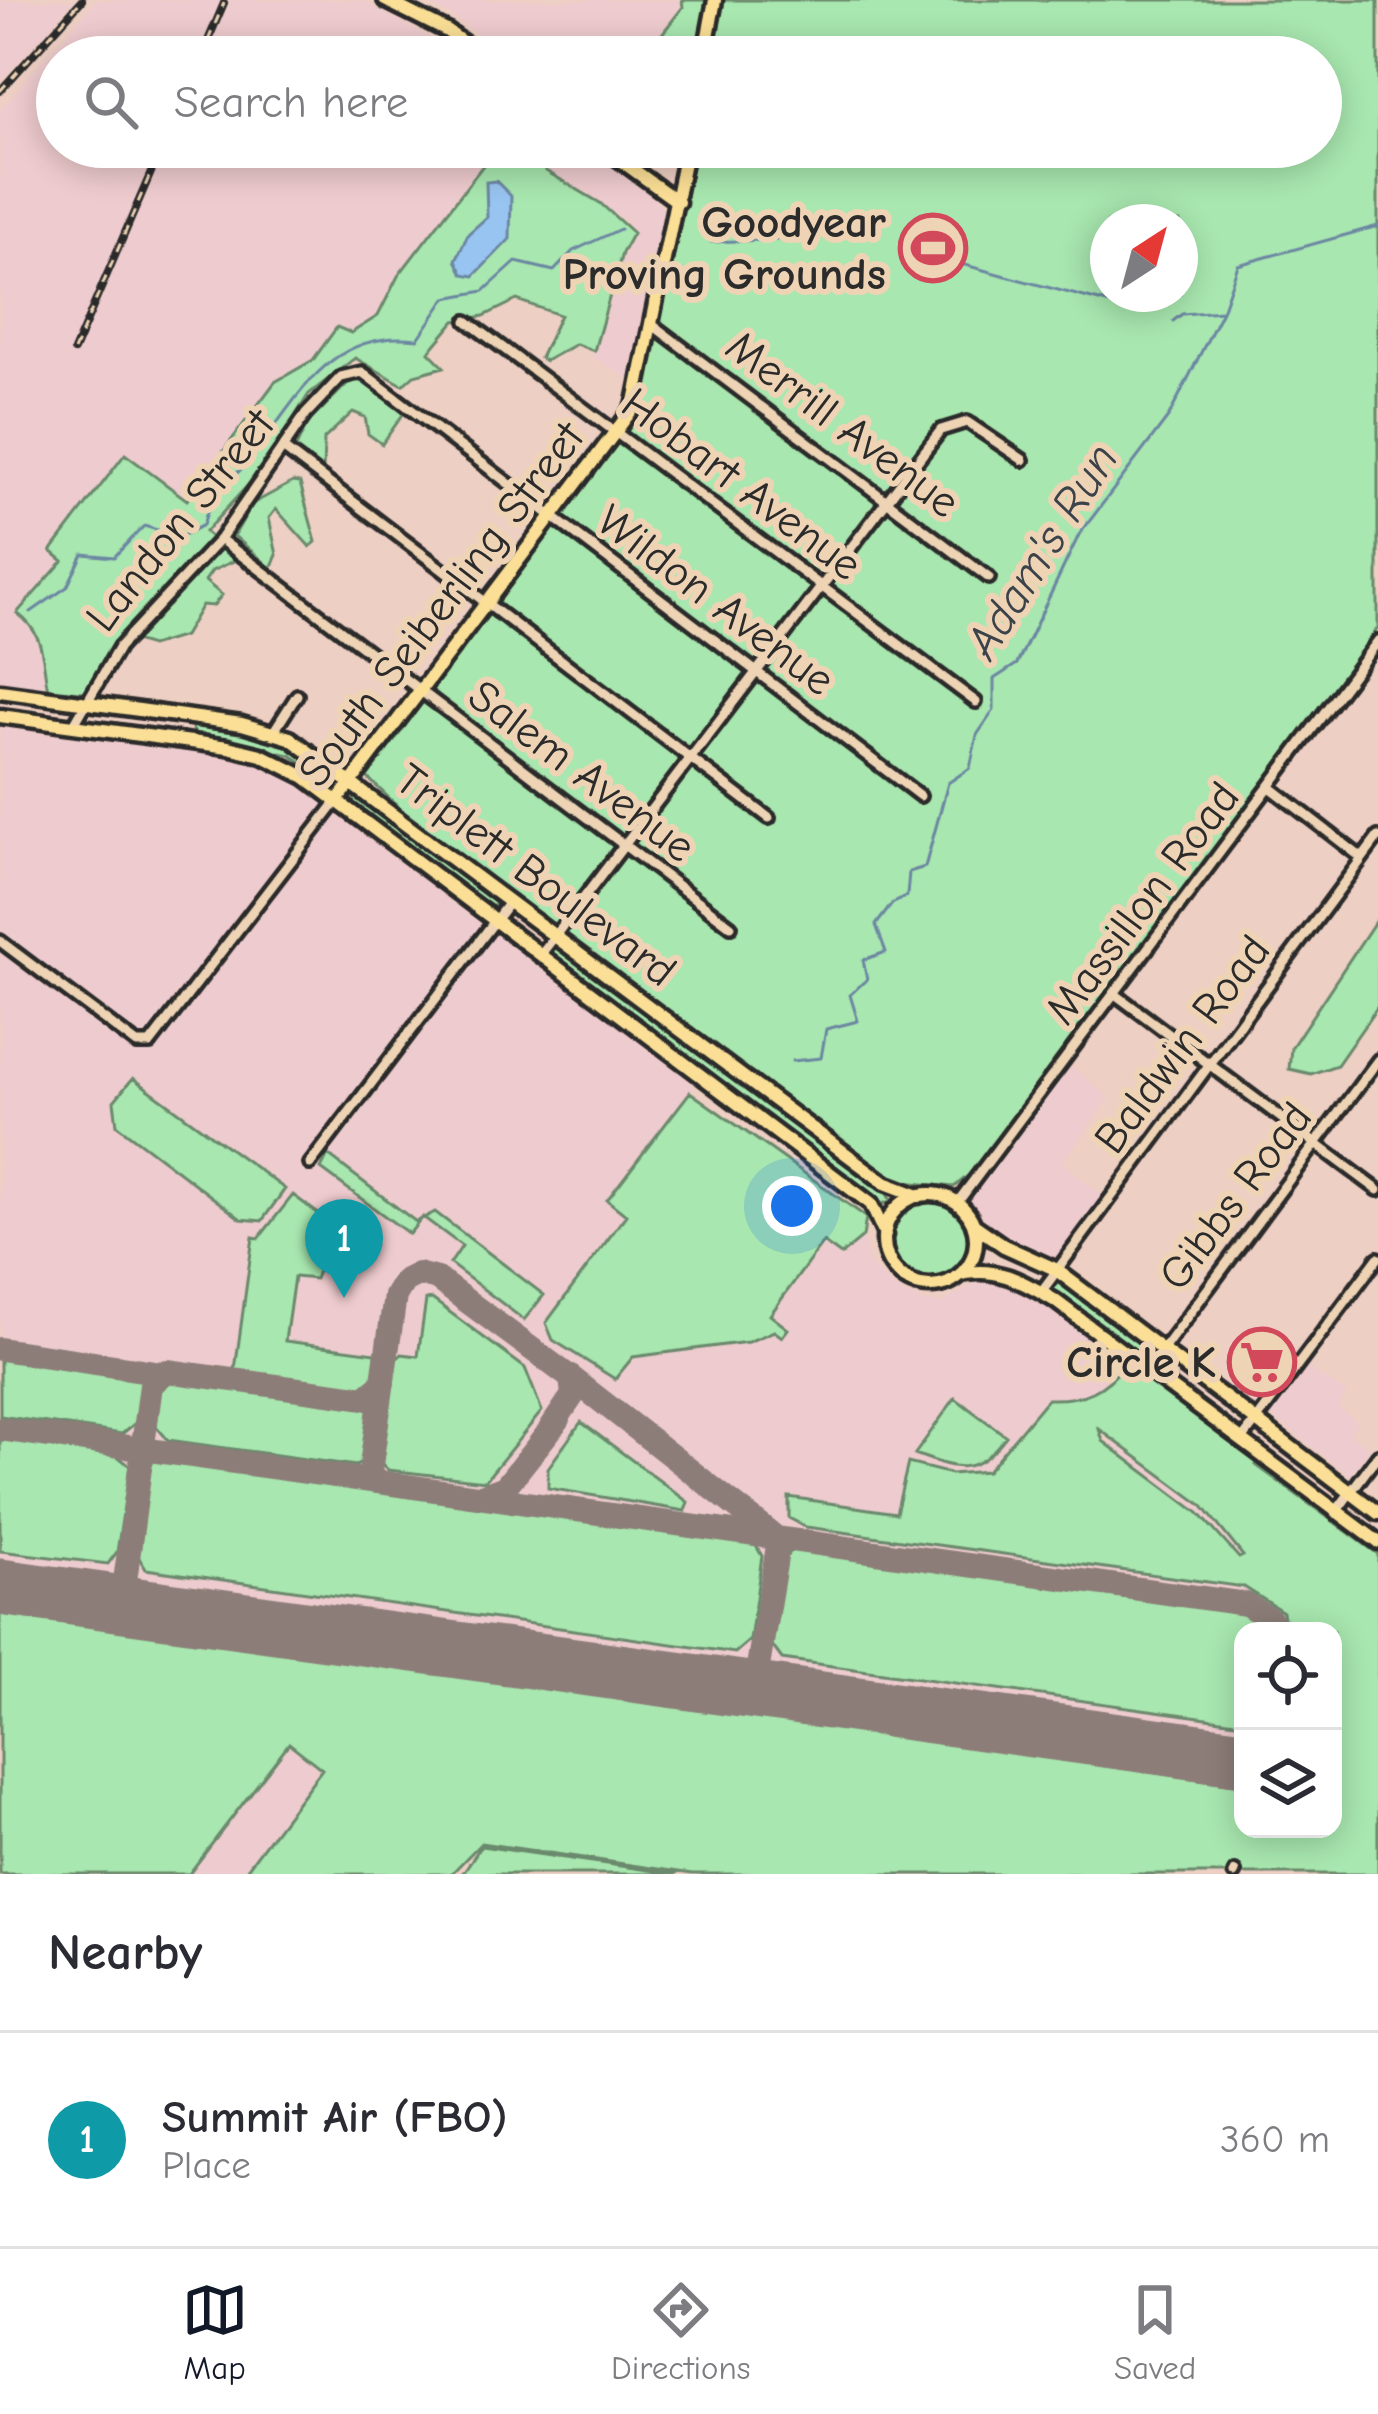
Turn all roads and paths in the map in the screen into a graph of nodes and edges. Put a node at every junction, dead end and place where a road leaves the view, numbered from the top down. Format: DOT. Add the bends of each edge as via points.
graph roads {
  1 [pos="385,0"];
  2 [pos="715,0"];
  3 [pos="454,36"];
  4 [pos="708,36"];
  5 [pos="631,168"];
  6 [pos="684,168"];
  7 [pos="677,202"];
  8 [pos="467,321"];
  9 [pos="654,326"];
  10 [pos="356,372"];
  11 [pos="618,431"];
  12 [pos="284,449"];
  13 [pos="1023,460"];
  14 [pos="888,499"];
  15 [pos="552,517"];
  16 [pos="220,539"];
  17 [pos="989,578"];
  18 [pos="820,585"];
  19 [pos="487,604"];
  20 [pos="1378,641"];
  21 [pos="755,670"];
  22 [pos="422,690"];
  23 [pos="0,691"];
  24 [pos="298,695"];
  25 [pos="976,702"];
  26 [pos="85,704"];
  27 [pos="0,716"];
  28 [pos="73,726"];
  29 [pos="274,731"];
  30 [pos="689,757"];
  31 [pos="352,782"];
  32 [pos="1270,787"];
  33 [pos="920,796"];
  34 [pos="338,801"];
  35 [pos="769,818"];
  36 [pos="1378,837"];
  37 [pos="623,844"];
  38 [pos="1362,858"];
  39 [pos="510,901"];
  40 [pos="496,920"];
  41 [pos="731,926"];
  42 [pos="555,935"];
  43 [pos="0,941"];
  44 [pos="542,954"];
  45 [pos="1114,994"];
  46 [pos="1378,1060"];
  47 [pos="1209,1064"];
  48 [pos="1315,1143"];
  49 [pos="310,1164"];
  50 [pos="1378,1190"];
  51 [pos="919,1196"];
  52 [pos="957,1202"];
  53 [pos="974,1225"];
  54 [pos="885,1235"];
  55 [pos="1378,1258"];
  56 [pos="1055,1269"];
  57 [pos="961,1274"];
  58 [pos="1041,1292"];
  59 [pos="1162,1349"];
  60 [pos="1146,1372"];
  61 [pos="1256,1421"];
  62 [pos="1241,1442"];
  63 [pos="1378,1455"];
  64 [pos="1350,1492"];
  65 [pos="1334,1514"];
  66 [pos="1378,1514"];
  67 [pos="1378,1543"];
  1 -- 3 [label="main road"];
  2 -- 4 [label="main road"];
  5 -- 7 [label="main road"];
  6 -- 7 [label="main road, South Seiberling Street"];
  7 -- 9 [label="main road, South Seiberling Street"];
  8 -- 11 [label="street, Hobart Avenue"];
  9 -- 11 [label="main road, South Seiberling Street" via="642,388"];
  9 -- 14 [label="street, Merrill Avenue"];
  10 -- 12 [label="street, Landon Street" via="319,399"];
  10 -- 15 [label="street, Wildon Avenue"];
  11 -- 15 [label="main road, South Seiberling Street"];
  11 -- 18 [label="street, Hobart Avenue"];
  12 -- 16 [label="street, Landon Street"];
  12 -- 19 [label="street"];
  13 -- 14 [label="street" via="957,421 932,440"];
  14 -- 17 [label="street, Merrill Avenue"];
  14 -- 18 [label="street"];
  15 -- 19 [label="main road, South Seiberling Street"];
  15 -- 21 [label="street, Wildon Avenue"];
  16 -- 22 [label="street, Salem Avenue"];
  16 -- 26 [label="street, Landon Street" via="125,639"];
  18 -- 21 [label="street"];
  18 -- 25 [label="street, Hobart Avenue"];
  19 -- 22 [label="main road, South Seiberling Street"];
  19 -- 30 [label="street"];
  20 -- 32 [label="street, Massillon Road"];
  21 -- 30 [label="street"];
  21 -- 33 [label="street, Wildon Avenue"];
  22 -- 31 [label="main road, South Seiberling Street"];
  22 -- 37 [label="street, Salem Avenue"];
  23 -- 26 [label="main road, Triplett Boulevard"];
  24 -- 29 [label="street"];
  26 -- 28 [label="street, Landon Street"];
  26 -- 29 [label="main road, Triplett Boulevard"];
  27 -- 28 [label="main road, Triplett Boulevard"];
  28 -- 34 [label="main road, Triplett Boulevard" via="262,755"];
  29 -- 31 [label="main road, Triplett Boulevard"];
  30 -- 35 [label="street"];
  30 -- 37 [label="street"];
  31 -- 34 [label="main road, South Seiberling Street"];
  31 -- 39 [label="main road, Triplett Boulevard"];
  32 -- 38 [label="street"];
  32 -- 45 [label="street, Massillon Road"];
  34 -- 40 [label="main road, Triplett Boulevard"];
  34 -- 43 [label="street, South Seiberling Street" via="159,1037 137,1044"];
  36 -- 38 [label="street, Baldwin Road"];
  37 -- 41 [label="street, Salem Avenue"];
  37 -- 42 [label="street"];
  38 -- 47 [label="street, Baldwin Road"];
  39 -- 40 [label="street"];
  39 -- 42 [label="main road, Triplett Boulevard"];
  40 -- 44 [label="main road, Triplett Boulevard"];
  40 -- 49 [label="street"];
  42 -- 44 [label="street"];
  42 -- 51 [label="main road, Triplett Boulevard" via="885,1183"];
  44 -- 54 [label="main road, Triplett Boulevard" via="871,1204"];
  45 -- 47 [label="street"];
  45 -- 52 [label="street, Massillon Road"];
  46 -- 48 [label="street, Gibbs Road"];
  47 -- 48 [label="street"];
  47 -- 56 [label="street, Baldwin Road"];
  48 -- 50 [label="street"];
  48 -- 59 [label="street, Gibbs Road"];
  51 -- 52 [label="main road"];
  51 -- 54 [label="main road" via="896,1210"];
  52 -- 53 [label="main road"];
  53 -- 56 [label="main road"];
  53 -- 57 [label="main road" via="976,1248"];
  54 -- 57 [label="main road" via="890,1262 909,1280 935,1286"];
  55 -- 61 [label="street"];
  56 -- 58 [label="street, Baldwin Road"];
  56 -- 59 [label="main road"];
  57 -- 58 [label="main road" via="983,1269"];
  58 -- 60 [label="main road"];
  59 -- 60 [label="street, Gibbs Road"];
  59 -- 61 [label="main road"];
  60 -- 62 [label="main road"];
  61 -- 62 [label="street"];
  61 -- 64 [label="main road"];
  62 -- 65 [label="main road"];
  63 -- 64 [label="street"];
  64 -- 65 [label="street"];
  64 -- 66 [label="main road"];
  65 -- 67 [label="main road"];
}
